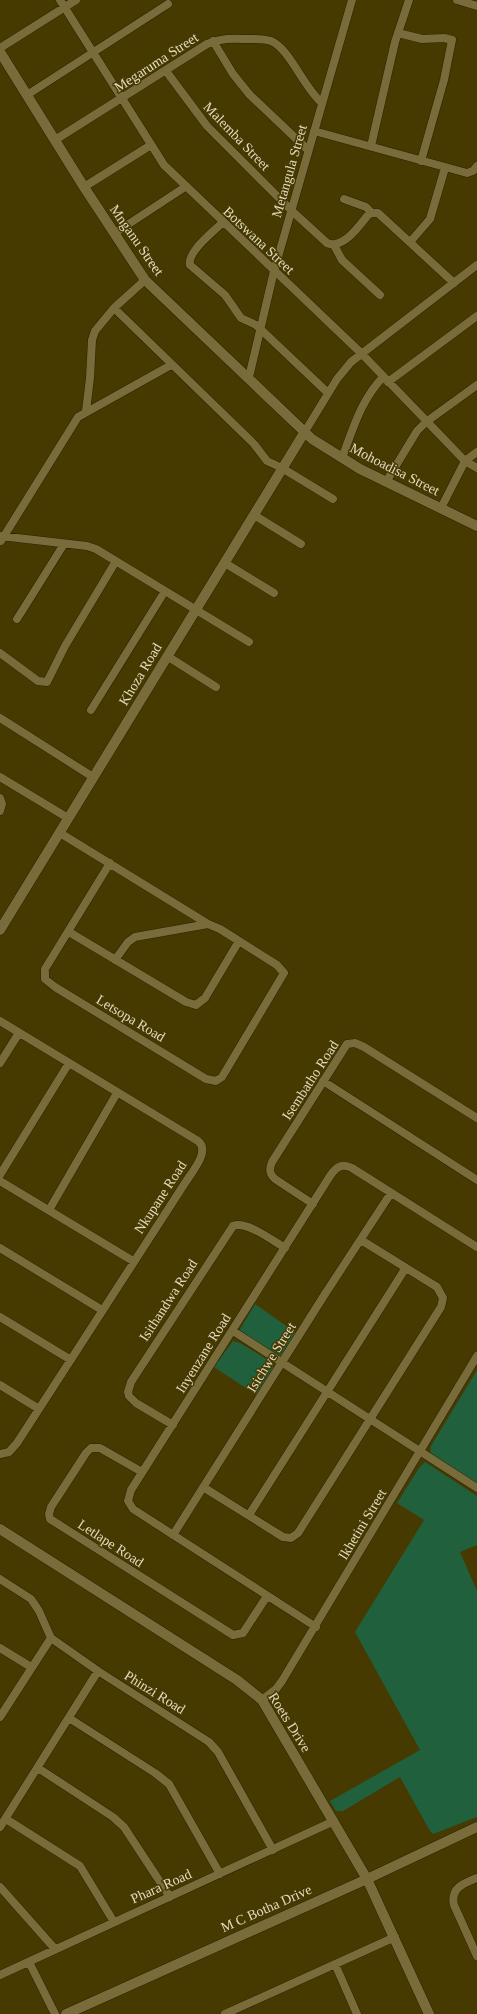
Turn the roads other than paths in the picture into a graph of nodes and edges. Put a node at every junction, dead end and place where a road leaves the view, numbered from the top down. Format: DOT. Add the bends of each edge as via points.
graph roads {
  1 [pos="76,0"];
  2 [pos="352,0"];
  3 [pos="409,0"];
  4 [pos="457,0"];
  5 [pos="63,4"];
  6 [pos="168,4"];
  7 [pos="477,6"];
  8 [pos="398,33"];
  9 [pos="213,41"];
  10 [pos="0,48"];
  11 [pos="0,52"];
  12 [pos="93,53"];
  13 [pos="166,71"];
  14 [pos="27,95"];
  15 [pos="123,99"];
  16 [pos="322,102"];
  17 [pos="314,131"];
  18 [pos="55,140"];
  19 [pos="151,145"];
  20 [pos="371,146"];
  21 [pos="308,150"];
  22 [pos="421,161"];
  23 [pos="446,168"];
  24 [pos="475,168"];
  25 [pos="84,187"];
  26 [pos="185,187"];
  27 [pos="344,199"];
  28 [pos="292,211"];
  29 [pos="372,213"];
  30 [pos="222,223"];
  31 [pos="115,233"];
  32 [pos="411,241"];
  33 [pos="334,245"];
  34 [pos="477,265"];
  35 [pos="274,272"];
  36 [pos="145,280"];
  37 [pos="454,283"];
  38 [pos="380,295"];
  39 [pos="114,308"];
  40 [pos="477,316"];
  41 [pos="260,329"];
  42 [pos="361,353"];
  43 [pos="171,365"];
  44 [pos="250,373"];
  45 [pos="386,379"];
  46 [pos="477,385"];
  47 [pos="328,393"];
  48 [pos="86,411"];
  49 [pos="426,422"];
  50 [pos="304,432"];
  51 [pos="477,452"];
  52 [pos="342,458"];
  53 [pos="465,461"];
  54 [pos="282,468"];
  55 [pos="477,468"];
  56 [pos="386,482"];
  57 [pos="333,499"];
  58 [pos="441,508"];
  59 [pos="254,515"];
  60 [pos="477,526"];
  61 [pos="1,538"];
  62 [pos="64,544"];
  63 [pos="301,544"];
  64 [pos="116,561"];
  65 [pos="225,563"];
  66 [pos="165,591"];
  67 [pos="274,593"];
  68 [pos="196,610"];
  69 [pos="17,619"];
  70 [pos="249,642"];
  71 [pos="0,653"];
  72 [pos="167,656"];
  73 [pos="216,687"];
  74 [pos="91,710"];
  75 [pos="0,718"];
  76 [pos="0,777"];
  77 [pos="93,777"];
  78 [pos="0,798"];
  79 [pos="1,810"];
  80 [pos="68,818"];
  81 [pos="60,833"];
  82 [pos="110,863"];
  83 [pos="208,924"];
  84 [pos="0,930"];
  85 [pos="69,932"];
  86 [pos="239,941"];
  87 [pos="115,960"];
  88 [pos="0,1020"];
  89 [pos="19,1032"];
  90 [pos="0,1063"];
  91 [pos="69,1063"];
  92 [pos="323,1081"];
  93 [pos="117,1093"];
  94 [pos="477,1118"];
  95 [pos="0,1175"];
  96 [pos="477,1180"];
  97 [pos="0,1181"];
  98 [pos="391,1193"];
  99 [pos="313,1204"];
  100 [pos="49,1210"];
  101 [pos="361,1240"];
  102 [pos="477,1246"];
  103 [pos="0,1248"];
  104 [pos="285,1248"];
  105 [pos="133,1261"];
  106 [pos="405,1269"];
  107 [pos="102,1310"];
  108 [pos="0,1317"];
  109 [pos="232,1331"];
  110 [pos="477,1356"];
  111 [pos="71,1360"];
  112 [pos="282,1363"];
  113 [pos="0,1385"];
  114 [pos="328,1392"];
  115 [pos="39,1409"];
  116 [pos="371,1420"];
  117 [pos="173,1425"];
  118 [pos="420,1452"];
  119 [pos="0,1454"];
  120 [pos="142,1472"];
  121 [pos="203,1487"];
  122 [pos="477,1488"];
  123 [pos="249,1514"];
  124 [pos="0,1529"];
  125 [pos="173,1535"];
  126 [pos="0,1579"];
  127 [pos="267,1596"];
  128 [pos="316,1627"];
  129 [pos="51,1638"];
  130 [pos="0,1648"];
  131 [pos="31,1667"];
  132 [pos="98,1671"];
  133 [pos="262,1700"];
  134 [pos="0,1717"];
  135 [pos="69,1718"];
  136 [pos="38,1768"];
  137 [pos="6,1819"];
  138 [pos="334,1821"];
  139 [pos="0,1827"];
  140 [pos="477,1827"];
  141 [pos="273,1850"];
  142 [pos="220,1874"];
  143 [pos="477,1878"];
  144 [pos="368,1879"];
  145 [pos="0,1887"];
  146 [pos="170,1897"];
  147 [pos="114,1922"];
  148 [pos="395,1937"];
  149 [pos="55,1949"];
  150 [pos="477,1956"];
  151 [pos="29,1962"];
  152 [pos="335,1964"];
  153 [pos="0,1975"];
  154 [pos="55,2014"];
  155 [pos="66,2014"];
  156 [pos="225,2014"];
  157 [pos="357,2014"];
  158 [pos="429,2014"];
  1 -- 5 [label="street"];
  2 -- 16 [label="street, Metangula Street"];
  3 -- 8 [label="street"];
  4 -- 7 [label="street"];
  5 -- 10 [label="street"];
  5 -- 12 [label="street, Botswana Street"];
  6 -- 12 [label="street"];
  8 -- 20 [label="street"];
  8 -- 22 [label="street" via="422,39 452,40 444,80"];
  9 -- 13 [label="street, Megaruma Street"];
  9 -- 16 [label="street, Megaruma Street" via="233,38 271,41 283,51 311,92"];
  9 -- 21 [label="street" via="249,94"];
  11 -- 14 [label="street, Mnganu Street"];
  12 -- 14 [label="street"];
  12 -- 15 [label="street, Botswana Street"];
  13 -- 15 [label="street, Megaruma Street"];
  13 -- 28 [label="street, Malemba Street" via="203,122"];
  14 -- 18 [label="street, Mnganu Street"];
  15 -- 18 [label="street, Megaruma Street"];
  15 -- 19 [label="street, Botswana Street"];
  16 -- 17 [label="street, Metangula Street"];
  17 -- 20 [label="street"];
  17 -- 21 [label="street, Metangula Street"];
  18 -- 25 [label="street, Mnganu Street"];
  19 -- 25 [label="street"];
  19 -- 26 [label="street, Botswana Street" via="164,165"];
  20 -- 22 [label="street"];
  21 -- 28 [label="street, Metangula Street"];
  22 -- 23 [label="street"];
  23 -- 24 [label="street" via="467,173"];
  23 -- 32 [label="street" via="430,219"];
  25 -- 31 [label="street, Mnganu Street"];
  26 -- 30 [label="street, Botswana Street"];
  26 -- 31 [label="street"];
  27 -- 29 [label="street" via="366,207"];
  28 -- 33 [label="street, Malemba Street" via="325,241"];
  28 -- 35 [label="street, Metangula Street"];
  29 -- 32 [label="street" via="380,214"];
  29 -- 33 [label="street" via="342,243"];
  30 -- 35 [label="street, Botswana Street"];
  30 -- 41 [label="street" via="193,253 189,261 190,266 225,296 241,318"];
  31 -- 36 [label="street, Mnganu Street"];
  32 -- 37 [label="street"];
  33 -- 38 [label="street, Malemba Street" via="342,260"];
  34 -- 37 [label="street"];
  35 -- 41 [label="street, Metangula Street"];
  35 -- 42 [label="street, Botswana Street"];
  36 -- 39 [label="street"];
  36 -- 50 [label="street, Mnganu Street"];
  37 -- 42 [label="street"];
  39 -- 43 [label="street"];
  39 -- 48 [label="street" via="100,323 92,340"];
  40 -- 45 [label="street"];
  41 -- 44 [label="street, Metangula Street"];
  41 -- 47 [label="street"];
  42 -- 45 [label="street, Botswana Street"];
  42 -- 47 [label="street" via="344,370"];
  43 -- 48 [label="street"];
  43 -- 54 [label="street" via="254,444 264,459"];
  45 -- 49 [label="street, Botswana Street"];
  45 -- 52 [label="street" via="371,389"];
  46 -- 49 [label="street"];
  47 -- 50 [label="street"];
  48 -- 61 [label="street" via="74,420"];
  49 -- 53 [label="street, Botswana Street"];
  49 -- 56 [label="street" via="408,442"];
  50 -- 52 [label="street, Mohoadisa Street"];
  50 -- 54 [label="street, Khoza Road"];
  51 -- 53 [label="street"];
  52 -- 56 [label="street, Mohoadisa Street"];
  53 -- 55 [label="street, Botswana Street"];
  53 -- 58 [label="street"];
  54 -- 57 [label="street"];
  54 -- 59 [label="street, Khoza Road"];
  56 -- 58 [label="street, Mohoadisa Street"];
  58 -- 60 [label="street, Mohoadisa Street"];
  59 -- 63 [label="street"];
  59 -- 65 [label="street, Khoza Road"];
  61 -- 62 [label="street"];
  62 -- 64 [label="street" via="92,547"];
  62 -- 69 [label="street"];
  64 -- 66 [label="street"];
  64 -- 71 [label="street" via="65,646 48,680 42,682 34,678"];
  65 -- 67 [label="street"];
  65 -- 68 [label="street, Khoza Road"];
  66 -- 68 [label="street"];
  66 -- 74 [label="street"];
  68 -- 70 [label="street"];
  68 -- 72 [label="street, Khoza Road"];
  72 -- 73 [label="street"];
  72 -- 77 [label="street, Khoza Road"];
  75 -- 77 [label="street"];
  76 -- 80 [label="street"];
  77 -- 80 [label="street, Khoza Road"];
  78 -- 79 [label="street"];
  80 -- 81 [label="street, Khoza Road"];
  81 -- 82 [label="street"];
  81 -- 84 [label="street, Khoza Road"];
  82 -- 83 [label="street"];
  82 -- 85 [label="street, Letsopa Road"];
  83 -- 86 [label="street"];
  83 -- 87 [label="street" via="135,937 128,942"];
  85 -- 86 [label="street, Letsopa Road" via="46,969 46,981 213,1081 222,1077 284,972"];
  85 -- 87 [label="street"];
  86 -- 87 [label="street" via="205,998 196,1005 186,1002"];
  88 -- 89 [label="street, Nkupane Road"];
  89 -- 90 [label="street"];
  89 -- 91 [label="street, Nkupane Road"];
  91 -- 93 [label="street, Nkupane Road"];
  91 -- 95 [label="street"];
  92 -- 94 [label="street, Isembatho Road" via="347,1044 355,1042"];
  92 -- 96 [label="street"];
  92 -- 99 [label="street, Isembatho Road" via="272,1162 270,1170 271,1176"];
  93 -- 100 [label="street"];
  93 -- 105 [label="street, Nkupane Road" via="198,1141 203,1150 189,1177"];
  97 -- 100 [label="street"];
  98 -- 99 [label="street, Inyenzane Road" via="352,1168 342,1165 334,1171"];
  98 -- 101 [label="street, Isichwe Street"];
  98 -- 102 [label="street, Inyenzane Road"];
  99 -- 104 [label="street, Inyenzane Road"];
  100 -- 105 [label="street"];
  101 -- 106 [label="street"];
  101 -- 112 [label="street, Isichwe Street"];
  103 -- 107 [label="street"];
  104 -- 109 [label="street, Inyenzane Road"];
  104 -- 117 [label="street, Isithandwa Road" via="245,1225 233,1226 131,1382 128,1392 132,1399"];
  105 -- 107 [label="street, Nkupane Road"];
  106 -- 114 [label="street"];
  106 -- 116 [label="street" via="437,1287 443,1295 443,1301"];
  107 -- 111 [label="street, Nkupane Road"];
  108 -- 111 [label="street"];
  109 -- 112 [label="street"];
  109 -- 117 [label="street, Inyenzane Road"];
  110 -- 118 [label="street, Ikhetini Street"];
  111 -- 115 [label="street, Nkupane Road"];
  112 -- 114 [label="street"];
  112 -- 121 [label="street, Isichwe Street"];
  113 -- 115 [label="street"];
  114 -- 116 [label="street"];
  114 -- 123 [label="street"];
  115 -- 119 [label="street, Nkupane Road" via="13,1449 6,1454"];
  116 -- 118 [label="street"];
  116 -- 123 [label="street" via="295,1536 283,1536"];
  117 -- 120 [label="street, Inyenzane Road"];
  118 -- 122 [label="street"];
  118 -- 128 [label="street, Ikhetini Street"];
  120 -- 125 [label="street, Inyenzane Road" via="129,1496 130,1507"];
  120 -- 127 [label="street, Letlape Road" via="100,1448 91,1448 51,1507 50,1519 233,1635 243,1633"];
  121 -- 123 [label="street"];
  121 -- 125 [label="street, Isichwe Street"];
  124 -- 133 [label="street, Roets Drive" via="237,1680"];
  125 -- 127 [label="street, Inyenzane Road"];
  126 -- 129 [label="street" via="31,1599"];
  127 -- 128 [label="street, Inyenzane Road"];
  128 -- 133 [label="street, Ikhetini Street" via="282,1681"];
  129 -- 131 [label="street"];
  129 -- 132 [label="street, Phinzi Road"];
  130 -- 131 [label="street"];
  131 -- 134 [label="street"];
  132 -- 135 [label="street"];
  132 -- 141 [label="street, Phinzi Road" via="209,1742 218,1752"];
  133 -- 138 [label="street, Roets Drive"];
  135 -- 136 [label="street"];
  135 -- 142 [label="street" via="169,1784"];
  136 -- 137 [label="street"];
  136 -- 146 [label="street" via="124,1827"];
  137 -- 139 [label="street"];
  137 -- 147 [label="street" via="80,1866"];
  138 -- 141 [label="street, Phara Road"];
  138 -- 144 [label="street, Roets Drive"];
  140 -- 144 [label="street, M C Botha Drive"];
  141 -- 142 [label="street, Phara Road"];
  142 -- 146 [label="street, Phara Road"];
  143 -- 150 [label="street" via="458,1888 452,1899"];
  144 -- 148 [label="street, Roets Drive"];
  144 -- 155 [label="street, M C Botha Drive"];
  145 -- 149 [label="street"];
  146 -- 147 [label="street, Phara Road"];
  147 -- 149 [label="street, Phara Road"];
  148 -- 152 [label="street"];
  148 -- 158 [label="street, Roets Drive"];
  149 -- 151 [label="street, Phara Road"];
  151 -- 153 [label="street, Phara Road"];
  151 -- 154 [label="street"];
  152 -- 156 [label="street"];
  152 -- 157 [label="street"];
}
